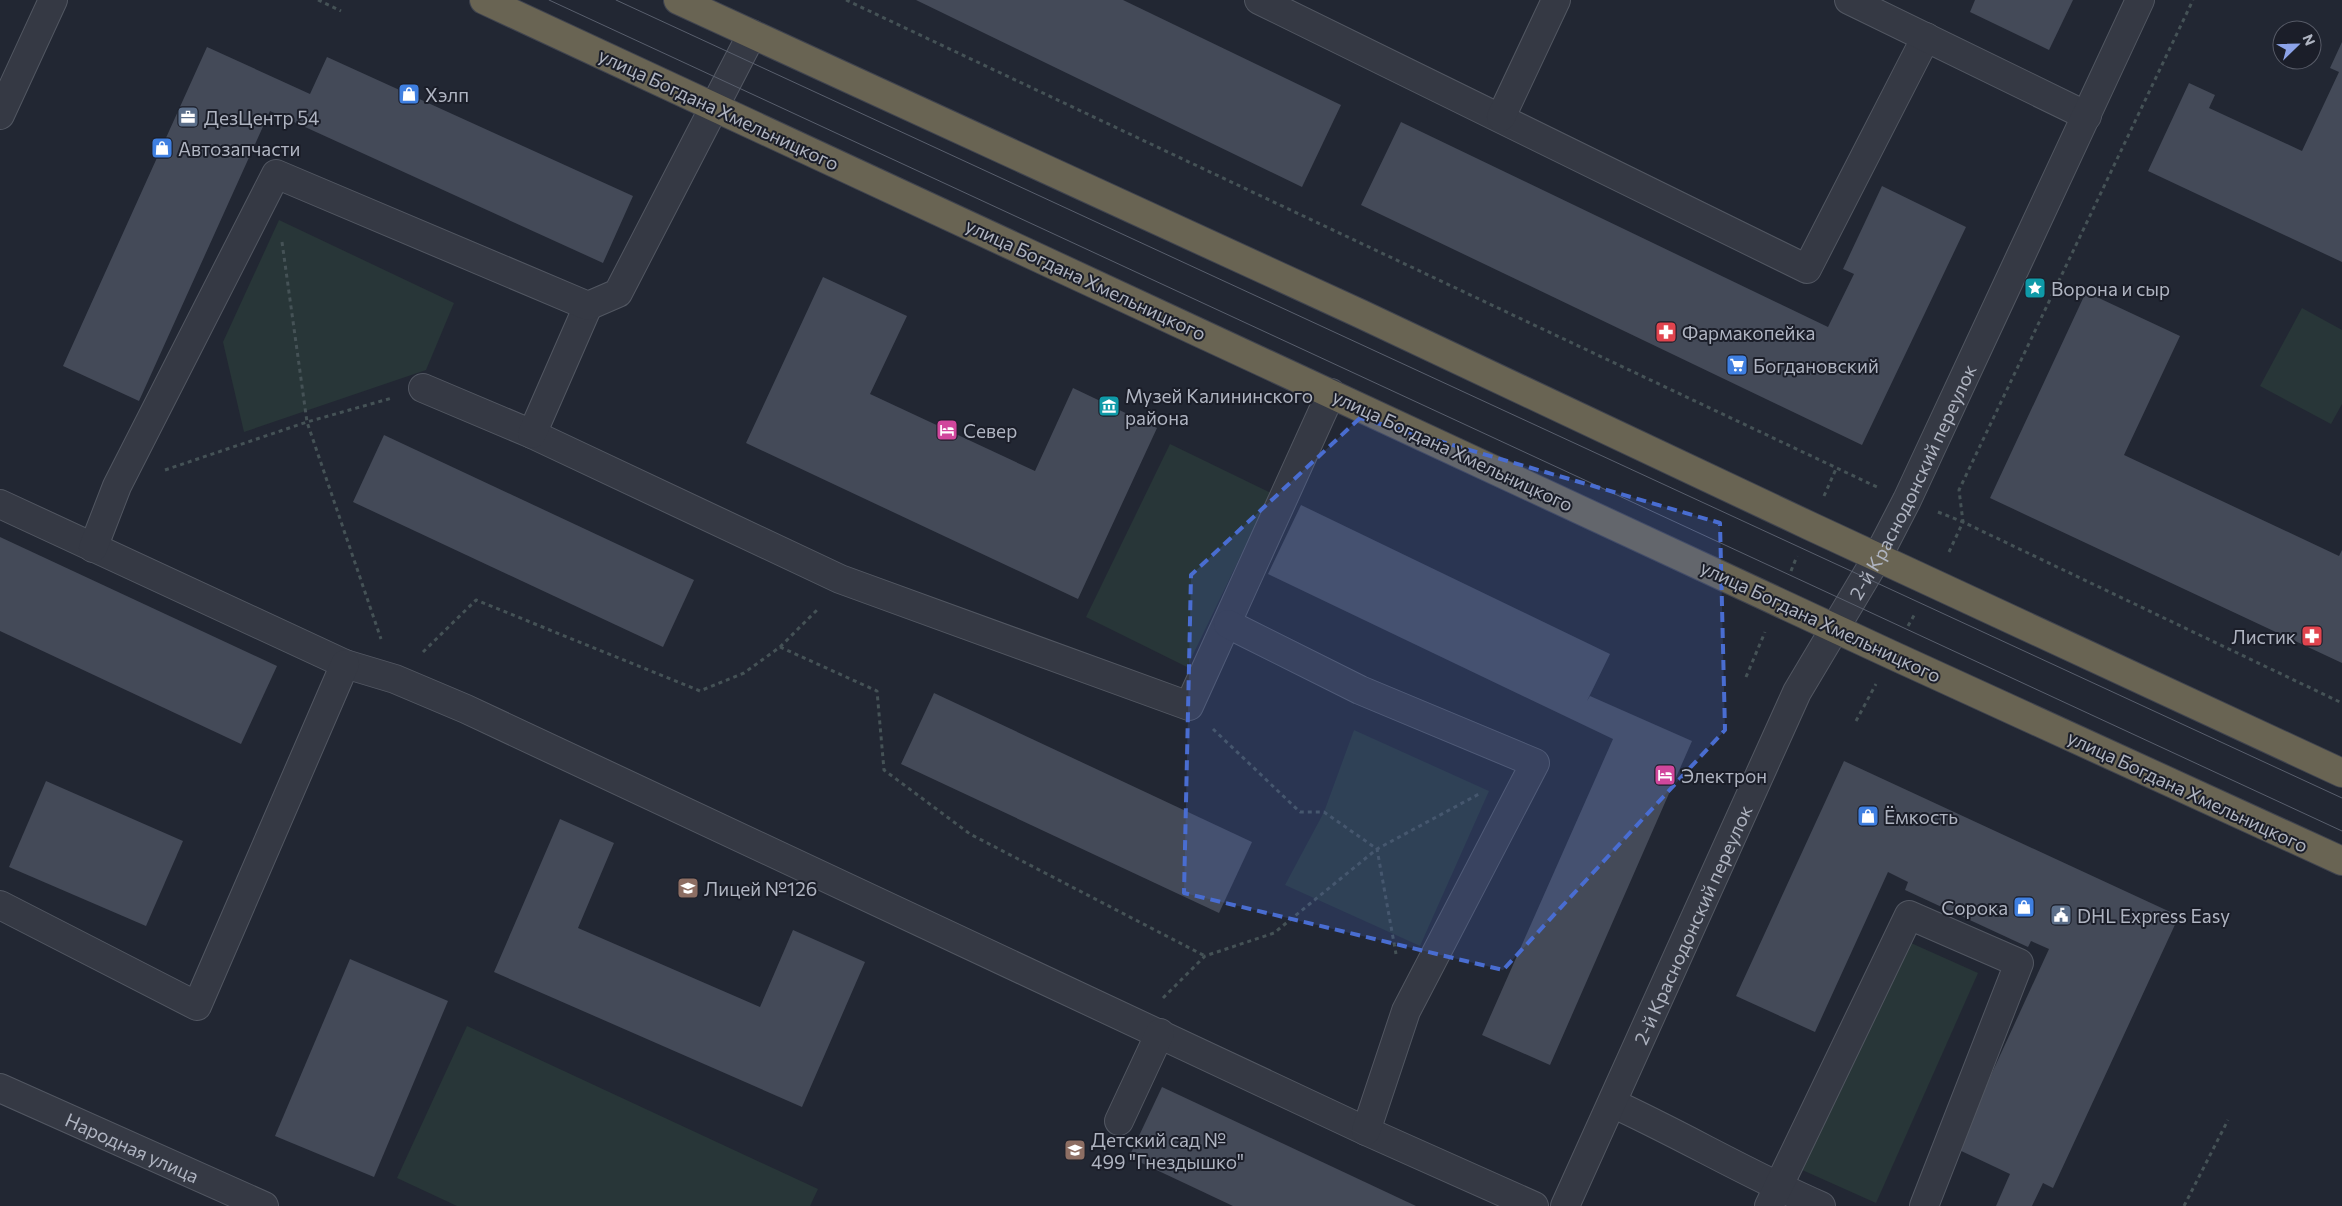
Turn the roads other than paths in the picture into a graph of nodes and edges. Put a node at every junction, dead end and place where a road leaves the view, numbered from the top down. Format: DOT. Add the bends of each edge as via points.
graph roads {
  1 [pos="53,0"];
  2 [pos="484,0"];
  3 [pos="678,0"];
  4 [pos="1259,0"];
  5 [pos="1556,0"];
  6 [pos="1849,0"];
  7 [pos="2140,0"];
  8 [pos="752,34"];
  9 [pos="1926,38"];
  10 [pos="716,107"];
  11 [pos="0,115"];
  12 [pos="2086,116"];
  13 [pos="1501,117"];
  14 [pos="588,306"];
  15 [pos="423,388"];
  16 [pos="1331,393"];
  17 [pos="532,434"];
  18 [pos="0,504"];
  19 [pos="93,548"];
  20 [pos="1878,556"];
  21 [pos="1228,624"];
  22 [pos="1835,628"];
  23 [pos="345,664"];
  24 [pos="2342,773"];
  25 [pos="2342,861"];
  26 [pos="0,905"];
  27 [pos="1148,1028"];
  28 [pos="0,1088"];
  29 [pos="1612,1102"];
  30 [pos="1119,1121"];
  31 [pos="1366,1131"];
  32 [pos="1773,1196"];
  33 [pos="264,1206"];
  34 [pos="1534,1206"];
  35 [pos="1565,1206"];
  36 [pos="1821,1206"];
  37 [pos="1924,1206"];
  1 -- 11 [label="street"];
  2 -- 10 [label="highway, улица Богдана Хмельницкого"];
  3 -- 8 [label="highway"];
  4 -- 13 [label="street"];
  5 -- 13 [label="street"];
  6 -- 9 [label="street"];
  7 -- 12 [label="street, 2-й Краснодонский переулок"];
  8 -- 10 [label="street"];
  8 -- 20 [label="highway"];
  9 -- 12 [label="street"];
  9 -- 13 [label="street" via="1807,268"];
  10 -- 14 [label="street" via="618,292"];
  10 -- 16 [label="highway, улица Богдана Хмельницкого"];
  12 -- 20 [label="street, 2-й Краснодонский переулок"];
  14 -- 17 [label="street"];
  14 -- 19 [label="street" via="276,174 116,486"];
  15 -- 17 [label="street"];
  16 -- 21 [label="street"];
  16 -- 22 [label="highway, улица Богдана Хмельницкого"];
  17 -- 21 [label="street" via="840,579 1188,706"];
  18 -- 19 [label="street"];
  19 -- 23 [label="street"];
  20 -- 22 [label="street, 2-й Краснодонский переулок"];
  20 -- 24 [label="highway"];
  21 -- 31 [label="street" via="1360,690 1535,763 1406,1011"];
  22 -- 25 [label="highway, улица Богдана Хмельницкого"];
  22 -- 29 [label="street, 2-й Краснодонский переулок" via="1797,692"];
  23 -- 26 [label="street" via="197,1006"];
  23 -- 27 [label="street" via="395,679 466,709"];
  27 -- 30 [label="street"];
  27 -- 31 [label="street"];
  28 -- 33 [label="street, Народная улица"];
  29 -- 32 [label="street" via="1665,1127"];
  29 -- 35 [label="street, 2-й Краснодонский переулок"];
  31 -- 34 [label="street"];
  32 -- 36 [label="street"];
  32 -- 37 [label="street" via="1909,914 2019,963"];
}
